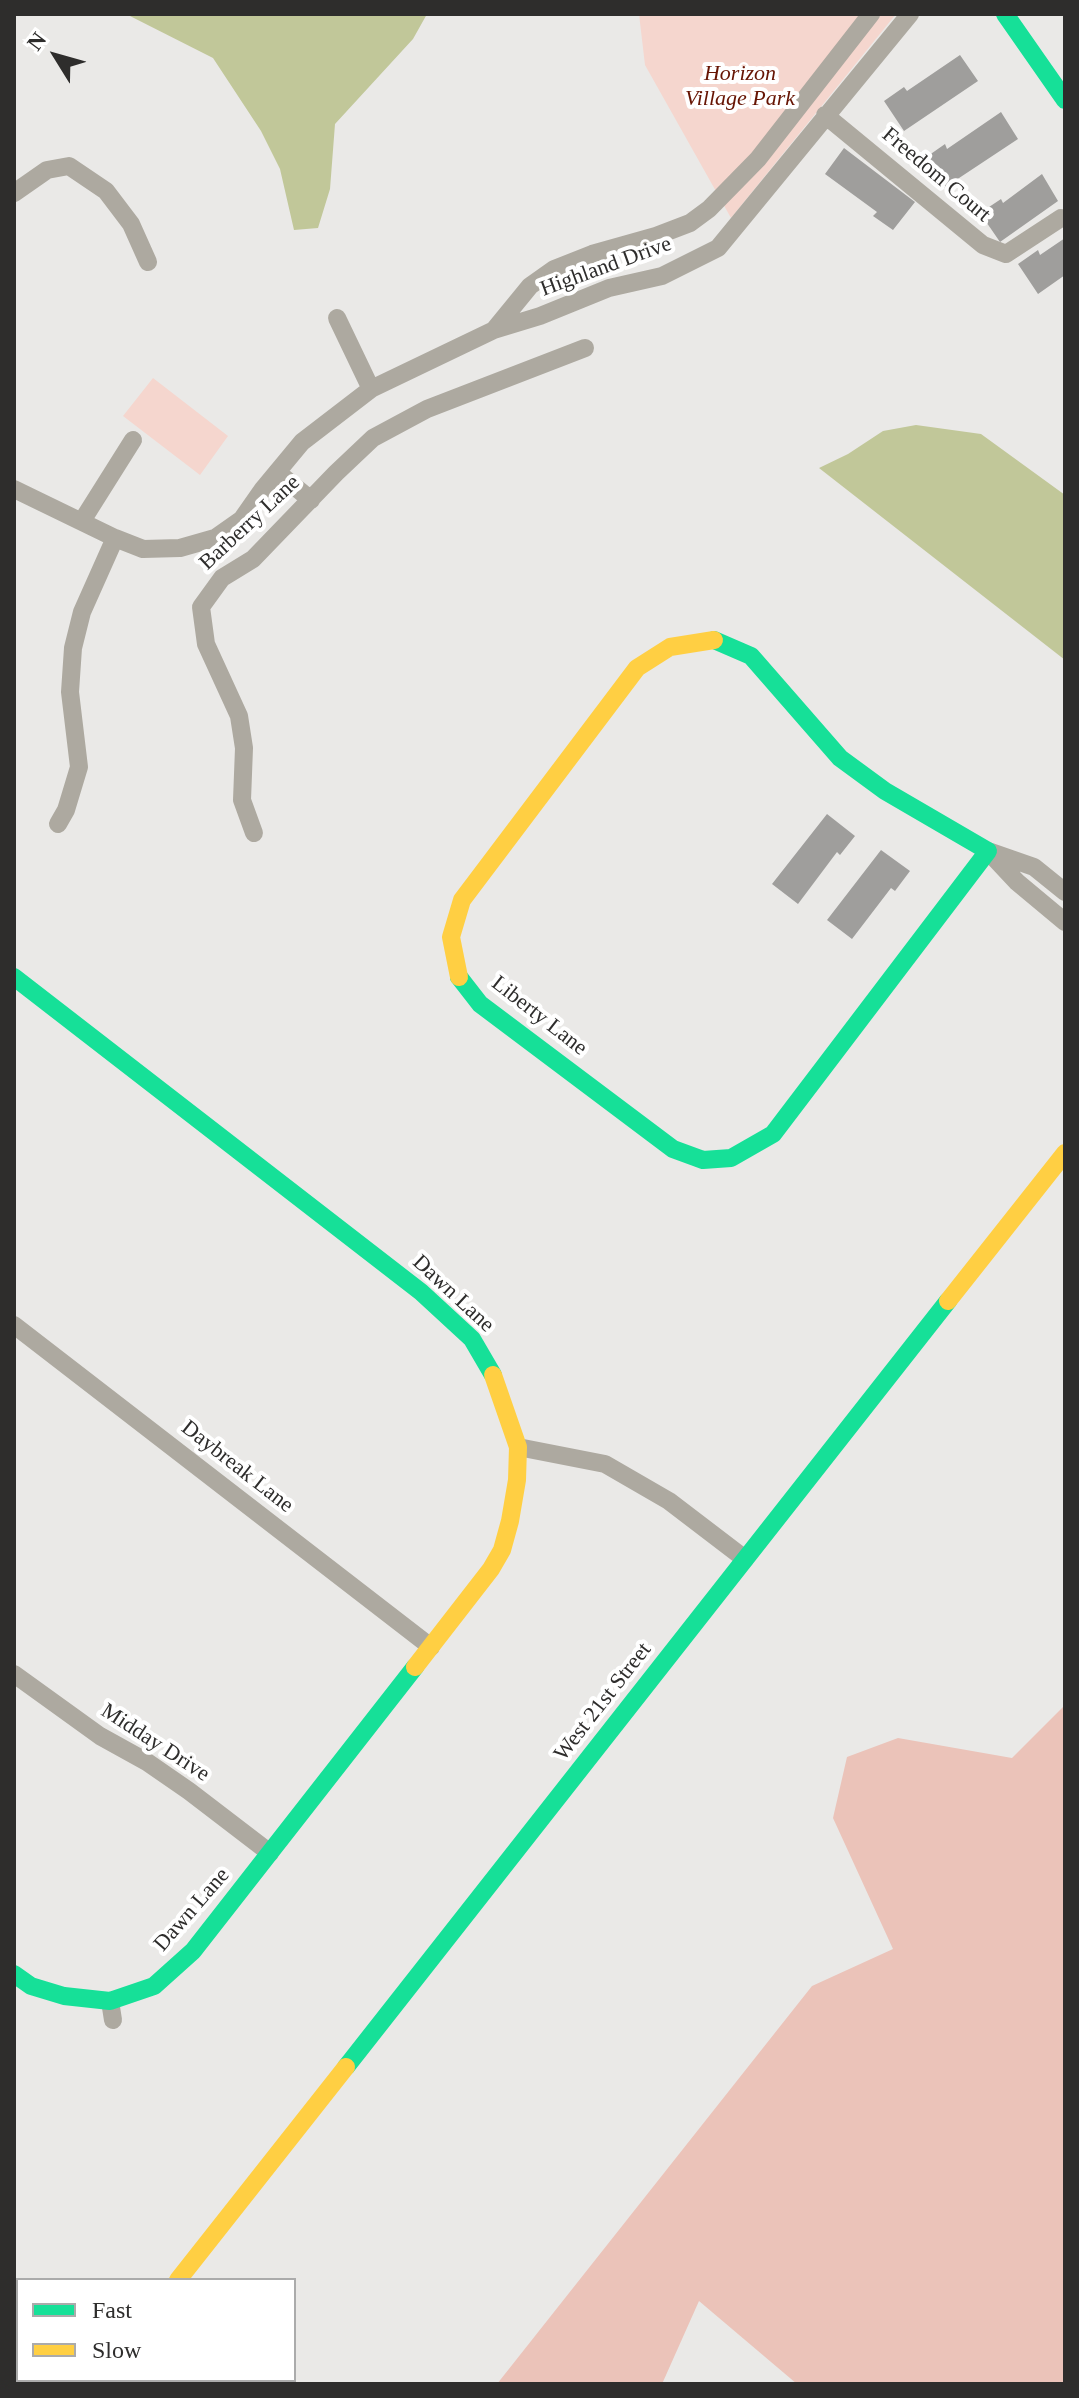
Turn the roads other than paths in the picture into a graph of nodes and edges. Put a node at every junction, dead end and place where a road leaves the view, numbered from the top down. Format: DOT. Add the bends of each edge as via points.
graph roads {
  1 [pos="871,14"];
  2 [pos="910,14"];
  3 [pos="1005,14"];
  4 [pos="1065,100"];
  5 [pos="825,115"];
  6 [pos="14,193"];
  7 [pos="1061,218"];
  8 [pos="148,262"];
  9 [pos="337,318"];
  10 [pos="494,330"];
  11 [pos="585,348"];
  12 [pos="371,389"];
  13 [pos="133,440"];
  14 [pos="277,472"];
  15 [pos="14,489"];
  16 [pos="311,500"];
  17 [pos="82,521"];
  18 [pos="115,538"];
  19 [pos="58,824"];
  20 [pos="254,833"];
  21 [pos="988,851"];
  22 [pos="1065,892"];
  23 [pos="1065,922"];
  24 [pos="14,977"];
  25 [pos="1065,1153"];
  26 [pos="14,1325"];
  27 [pos="518,1447"];
  28 [pos="745,1559"];
  29 [pos="431,1647"];
  30 [pos="14,1674"];
  31 [pos="270,1853"];
  32 [pos="14,1974"];
  33 [pos="180,2278"];
  1 -- 10 [label="street, Highland Drive" via="758,159 709,209 667,232 554,269 530,286"];
  2 -- 5 [label="street, Highland Drive"];
  3 -- 4 [label="street"];
  5 -- 7 [label="street, Freedom Court" via="983,245 1006,254"];
  5 -- 10 [label="street, Highland Drive" via="718,248 662,276 609,288"];
  6 -- 8 [label="street" via="47,170 69,166 106,191 131,224"];
  9 -- 12 [label="street"];
  10 -- 12 [label="street, Highland Drive"];
  11 -- 16 [label="street, Barberry Lane" via="427,409 373,438"];
  12 -- 14 [label="street, Highland Drive" via="302,442"];
  13 -- 17 [label="street"];
  14 -- 16 [label="street"];
  14 -- 18 [label="street, Highland Drive" via="242,519 215,538 180,548 143,549"];
  15 -- 17 [label="street, Highland Drive"];
  16 -- 20 [label="street, Barberry Lane" via="253,559 222,578 201,607 206,644 239,716 242,800"];
  17 -- 18 [label="street, Highland Drive"];
  18 -- 19 [label="street" via="82,612 73,648 70,692 79,767"];
  21 -- 21 [label="street, Liberty Lane" via="840,758 751,656 714,640 670,647 637,668 462,900 451,937 459,978 480,1004 673,1149 703,1160 731,1158 773,1134"];
  21 -- 22 [label="street, Liberty Lane" via="1034,867"];
  21 -- 23 [label="street, Liberty Lane"];
  24 -- 27 [label="street, Dawn Lane" via="421,1292 472,1339 498,1384"];
  25 -- 28 [label="street, West 21st Street"];
  26 -- 29 [label="street, Daybreak Lane"];
  27 -- 28 [label="street" via="605,1464 669,1501"];
  27 -- 29 [label="street, Dawn Lane" via="517,1480 502,1550"];
  28 -- 33 [label="street, West 21st Street"];
  29 -- 31 [label="street, Dawn Lane"];
  30 -- 31 [label="street, Midday Drive" via="189,1791"];
  31 -- 32 [label="street, Dawn Lane" via="193,1951 154,1986 111,2010 31,1986"];
}
